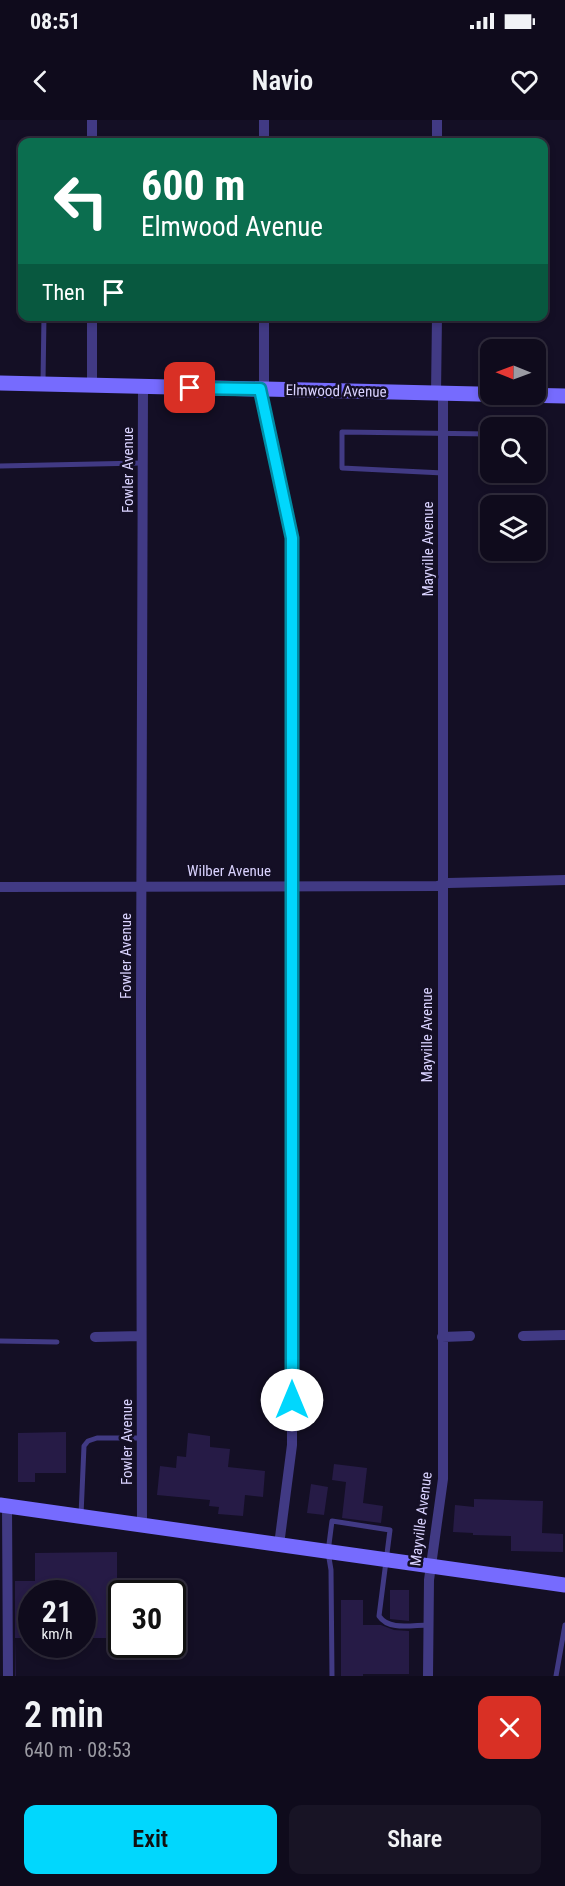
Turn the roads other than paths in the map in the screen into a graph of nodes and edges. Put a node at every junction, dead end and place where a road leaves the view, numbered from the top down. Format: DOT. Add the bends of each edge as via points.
graph roads {
  1 [pos="92,120"];
  2 [pos="264,120"];
  3 [pos="437,120"];
  4 [pos="92,138"];
  5 [pos="264,138"];
  6 [pos="437,138"];
  7 [pos="44,321"];
  8 [pos="92,321"];
  9 [pos="264,321"];
  10 [pos="436,321"];
  11 [pos="0,383"];
  12 [pos="43,384"];
  13 [pos="92,385"];
  14 [pos="143,387"];
  15 [pos="262,389"];
  16 [pos="440,394"];
  17 [pos="565,396"];
  18 [pos="443,433"];
  19 [pos="480,434"];
  20 [pos="143,463"];
  21 [pos="0,466"];
  22 [pos="443,473"];
  23 [pos="565,880"];
  24 [pos="442,885"];
  25 [pos="141,886"];
  26 [pos="292,886"];
  27 [pos="0,887"];
  28 [pos="565,1335"];
  29 [pos="141,1336"];
  30 [pos="470,1336"];
  31 [pos="523,1336"];
  32 [pos="95,1337"];
  33 [pos="442,1337"];
  34 [pos="0,1341"];
  35 [pos="57,1342"];
  36 [pos="141,1438"];
  37 [pos="4,1506"];
  38 [pos="81,1517"];
  39 [pos="142,1526"];
  40 [pos="279,1545"];
  41 [pos="328,1552"];
  42 [pos="386,1560"];
  43 [pos="431,1566"];
  44 [pos="565,1585"];
  45 [pos="429,1625"];
  46 [pos="565,1625"];
  47 [pos="8,1676"];
  48 [pos="332,1676"];
  49 [pos="428,1676"];
  50 [pos="556,1676"];
  1 -- 4 [label="street"];
  2 -- 5 [label="street"];
  3 -- 6 [label="street"];
  7 -- 12 [label="lane"];
  8 -- 13 [label="street"];
  9 -- 15 [label="street"];
  10 -- 16 [label="street, Mayville Avenue"];
  11 -- 12 [label="main road, Elmwood Avenue"];
  12 -- 13 [label="main road, Elmwood Avenue"];
  13 -- 14 [label="main road, Elmwood Avenue"];
  14 -- 15 [label="main road, Elmwood Avenue"];
  14 -- 20 [label="street, Fowler Avenue"];
  15 -- 16 [label="main road, Elmwood Avenue"];
  15 -- 26 [label="street" via="292,538"];
  16 -- 17 [label="main road, Elmwood Avenue"];
  16 -- 18 [label="street, Mayville Avenue"];
  18 -- 19 [label="lane"];
  18 -- 22 [label="street, Mayville Avenue"];
  18 -- 22 [label="lane" via="342,432 342,468"];
  20 -- 21 [label="lane"];
  20 -- 25 [label="street, Fowler Avenue"];
  22 -- 24 [label="street, Mayville Avenue"];
  23 -- 24 [label="street, Wilber Avenue"];
  24 -- 26 [label="street, Wilber Avenue"];
  24 -- 33 [label="street, Mayville Avenue"];
  25 -- 26 [label="street, Wilber Avenue"];
  25 -- 27 [label="street, Wilber Avenue"];
  25 -- 29 [label="street, Fowler Avenue"];
  26 -- 40 [label="street" via="292,1445"];
  28 -- 31 [label="street"];
  29 -- 32 [label="street"];
  29 -- 36 [label="street, Fowler Avenue"];
  30 -- 33 [label="street"];
  33 -- 43 [label="street, Mayville Avenue" via="443,1479"];
  34 -- 35 [label="lane"];
  36 -- 38 [label="lane" via="97,1438 84,1446"];
  36 -- 39 [label="street, Fowler Avenue"];
  37 -- 38 [label="main road"];
  37 -- 47 [label="street"];
  38 -- 39 [label="main road"];
  39 -- 40 [label="main road"];
  40 -- 41 [label="main road"];
  41 -- 42 [label="main road"];
  41 -- 42 [label="lane" via="332,1521 390,1530"];
  41 -- 48 [label="lane"];
  42 -- 43 [label="main road"];
  42 -- 45 [label="lane" via="379,1616 390,1625"];
  43 -- 44 [label="main road"];
  43 -- 45 [label="street, Mayville Avenue"];
  45 -- 49 [label="street, Mayville Avenue"];
  46 -- 50 [label="lane"];
}
